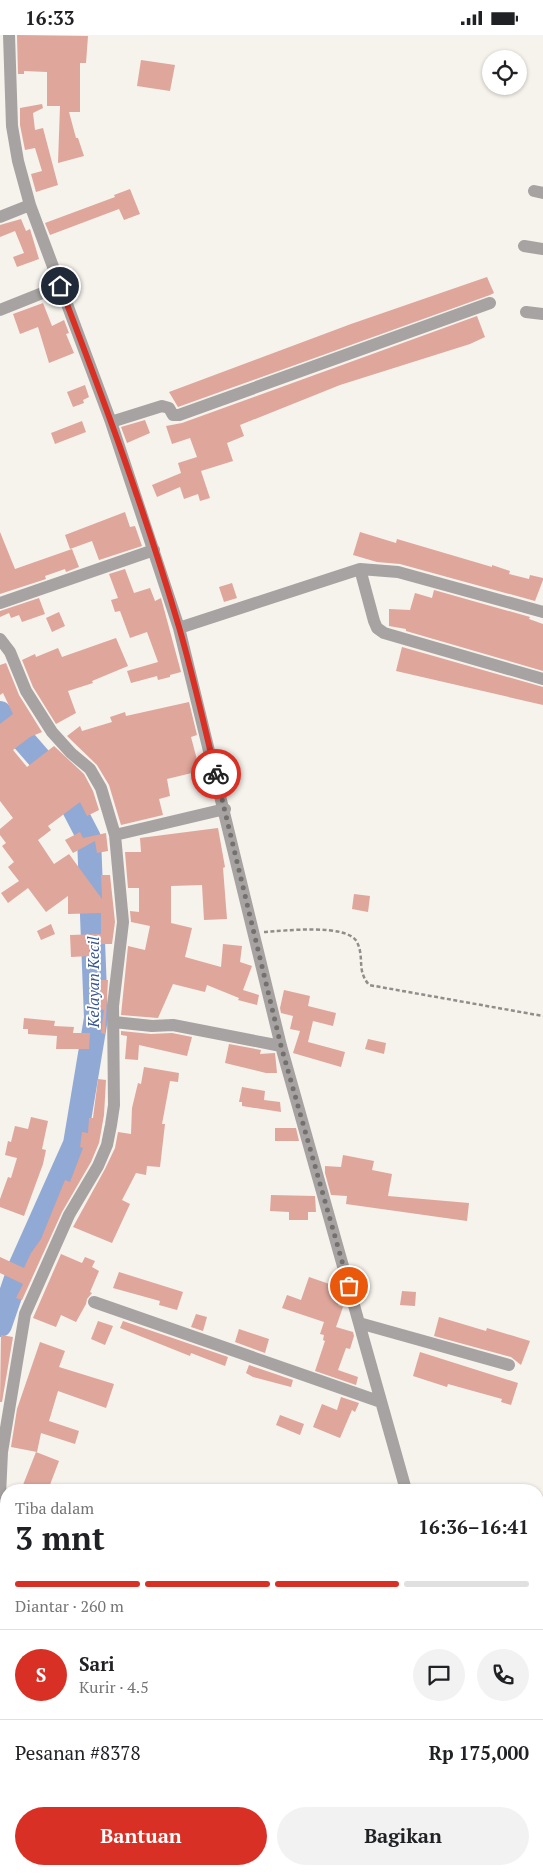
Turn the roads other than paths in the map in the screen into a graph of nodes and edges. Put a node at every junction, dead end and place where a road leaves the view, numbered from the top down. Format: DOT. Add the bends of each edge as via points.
graph roads {
  1 [pos="8,35"];
  2 [pos="5,105"];
  3 [pos="30,205"];
  4 [pos="0,217"];
  5 [pos="524,246"];
  6 [pos="543,249"];
  7 [pos="60,286"];
  8 [pos="490,303"];
  9 [pos="0,311"];
  10 [pos="526,312"];
  11 [pos="543,314"];
  12 [pos="111,421"];
  13 [pos="154,550"];
  14 [pos="360,569"];
  15 [pos="0,603"];
  16 [pos="543,612"];
  17 [pos="179,627"];
  18 [pos="0,639"];
  19 [pos="543,679"];
  20 [pos="225,809"];
  21 [pos="115,835"];
  22 [pos="114,1022"];
  23 [pos="281,1046"];
  24 [pos="94,1302"];
  25 [pos="359,1323"];
  26 [pos="509,1365"];
  27 [pos="381,1402"];
  28 [pos="1,1484"];
  29 [pos="404,1484"];
  1 -- 2 [label="street"];
  2 -- 3 [label="street"];
  3 -- 4 [label="street"];
  3 -- 7 [label="street"];
  5 -- 6 [label="street"];
  7 -- 9 [label="street"];
  7 -- 12 [label="street"];
  8 -- 12 [label="street" via="186,413 173,415 166,407 155,406"];
  10 -- 11 [label="street"];
  12 -- 13 [label="street"];
  13 -- 15 [label="street"];
  13 -- 17 [label="street"];
  14 -- 16 [label="street" via="398,572"];
  14 -- 17 [label="street"];
  14 -- 19 [label="street" via="374,621 384,633"];
  17 -- 20 [label="street"];
  18 -- 21 [label="street" via="10,652 26,691 52,732 95,777"];
  20 -- 21 [label="street"];
  20 -- 23 [label="street"];
  21 -- 22 [label="street" via="123,922 114,989"];
  22 -- 23 [label="street" via="173,1025"];
  22 -- 28 [label="street" via="114,1105 107,1145 69,1215 24,1314 2,1452"];
  23 -- 25 [label="street"];
  24 -- 27 [label="street"];
  25 -- 26 [label="street"];
  25 -- 27 [label="street"];
  27 -- 29 [label="street"];
}
